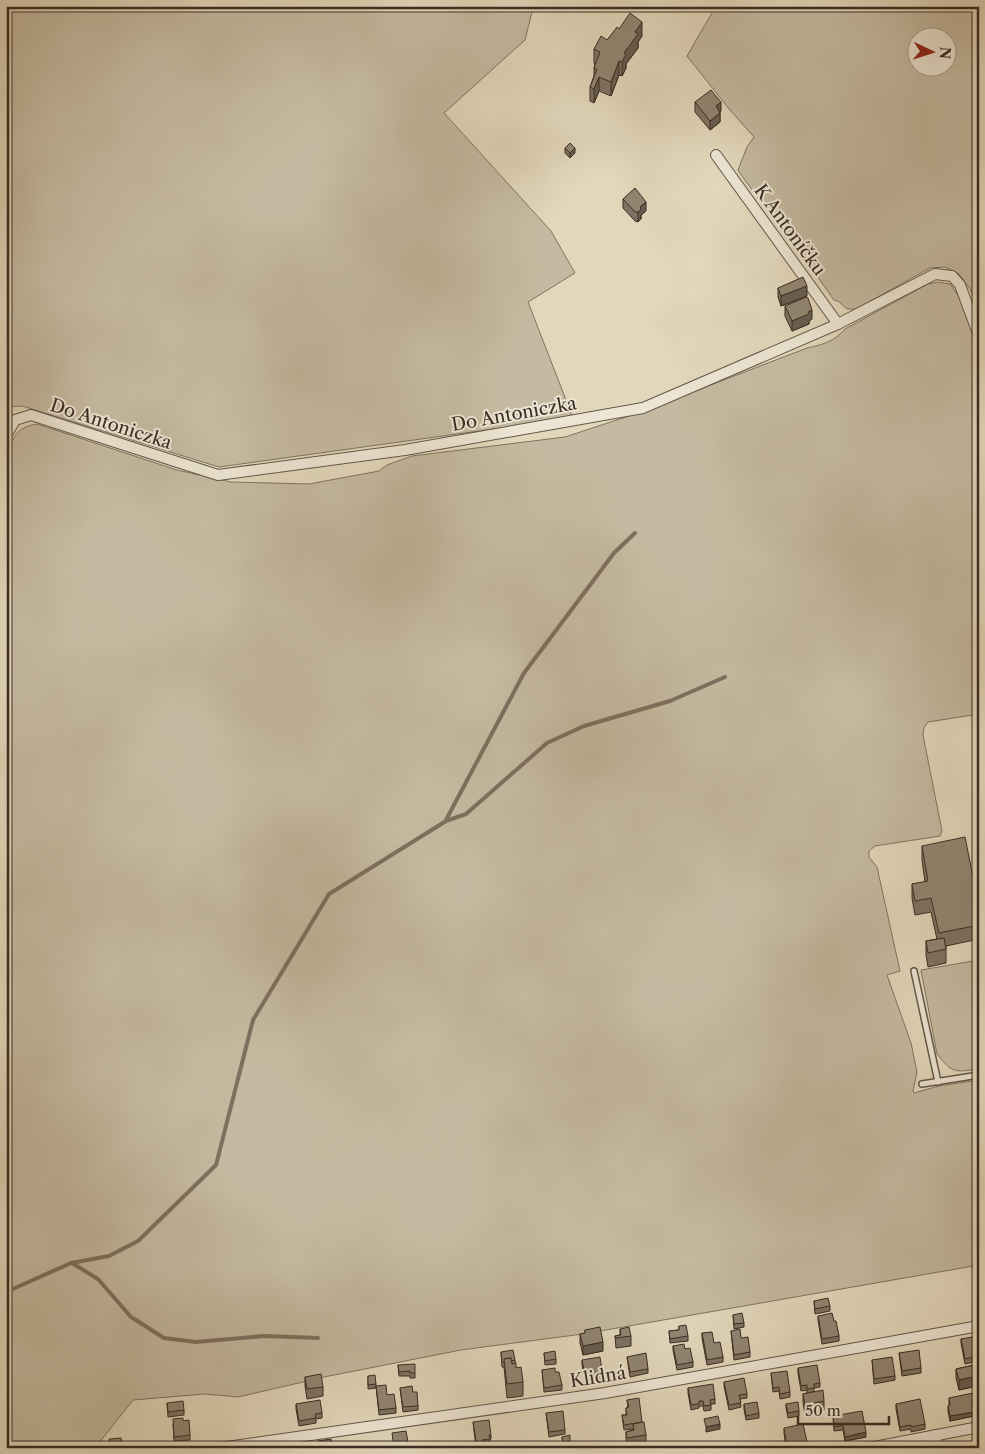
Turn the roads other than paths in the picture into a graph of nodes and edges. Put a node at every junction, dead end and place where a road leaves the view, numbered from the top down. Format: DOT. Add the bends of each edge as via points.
graph roads {
  1 [pos="716,155"];
  2 [pos="838,324"];
  3 [pos="979,336"];
  4 [pos="6,436"];
  5 [pos="914,970"];
  6 [pos="979,1075"];
  7 [pos="938,1082"];
  8 [pos="922,1084"];
  9 [pos="979,1326"];
  10 [pos="979,1427"];
  11 [pos="935,1435"];
  12 [pos="220,1448"];
  13 [pos="869,1448"];
  14 [pos="938,1448"];
  1 -- 2 [label="street, K Antoníčku"];
  2 -- 3 [label="street, Do Antoniczka" via="935,274 952,276 960,285"];
  2 -- 4 [label="street, Do Antoniczka" via="643,408 405,450 218,475 30,415 15,420"];
  5 -- 7 [label="lane"];
  6 -- 7 [label="lane"];
  7 -- 8 [label="lane"];
  9 -- 12 [label="street, Klidná" via="605,1393"];
  10 -- 11 [label="street"];
  11 -- 13 [label="street"];
  11 -- 14 [label="street"];
}
